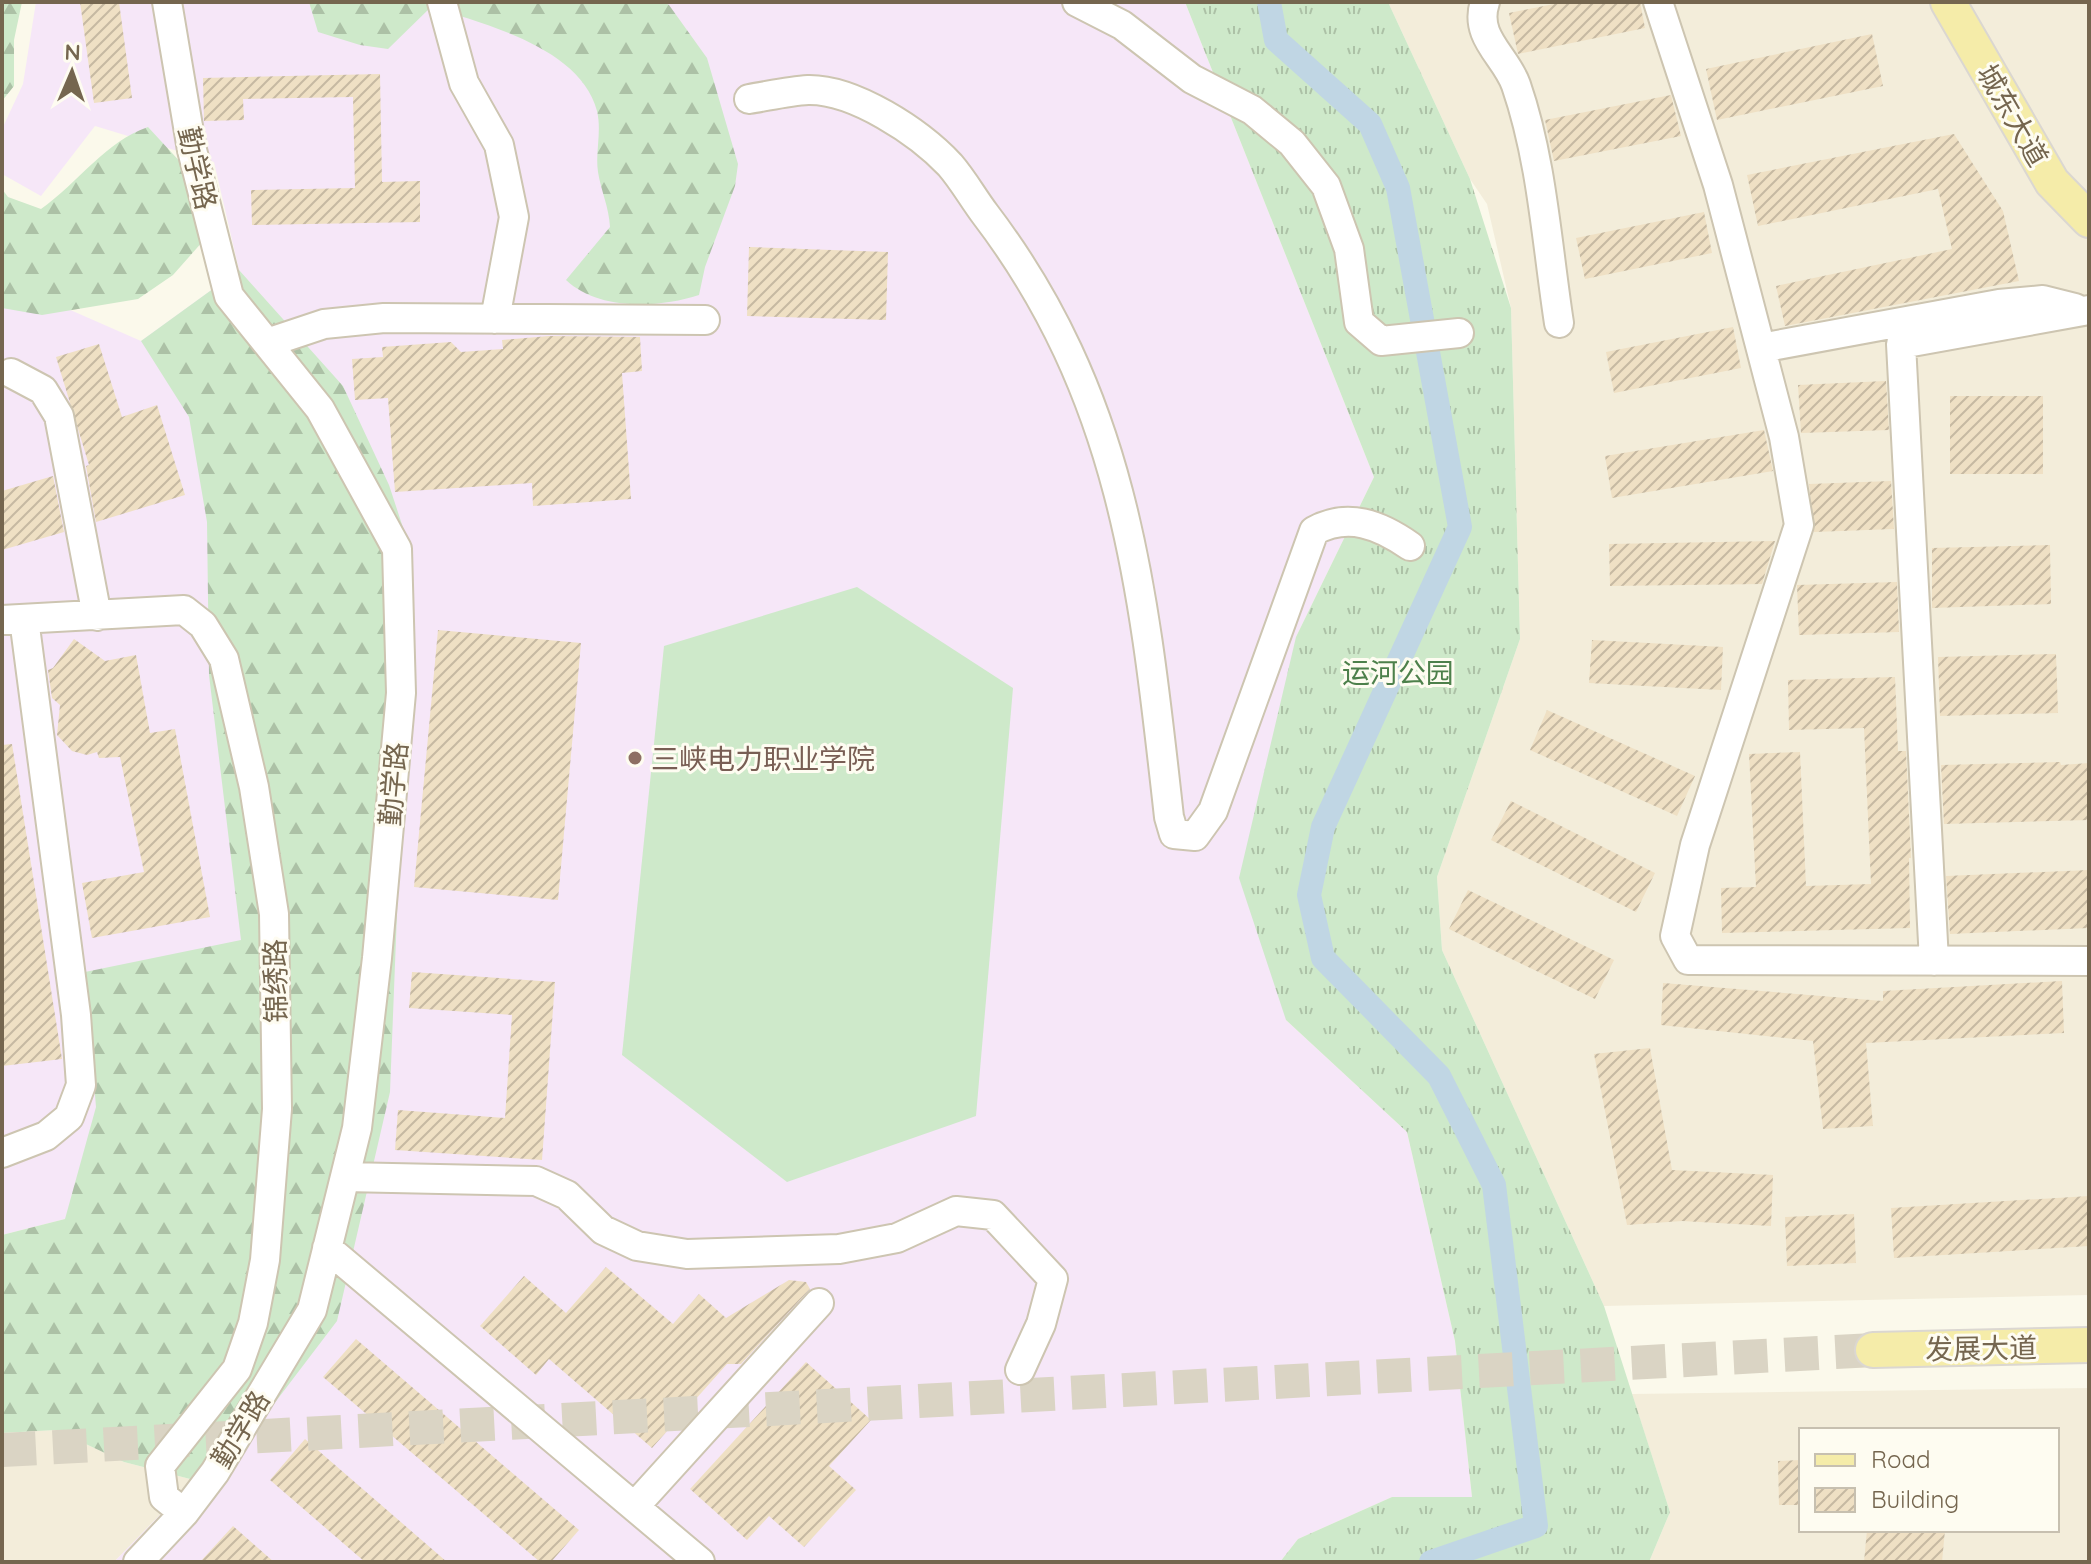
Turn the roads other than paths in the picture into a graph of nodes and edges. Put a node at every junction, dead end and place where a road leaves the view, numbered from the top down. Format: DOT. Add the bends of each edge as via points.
graph roads {
  1 [pos="167,2"];
  2 [pos="442,2"];
  3 [pos="1077,2"];
  4 [pos="1485,2"];
  5 [pos="1658,2"];
  6 [pos="1958,3"];
  7 [pos="749,99"];
  8 [pos="2089,189"];
  9 [pos="2089,220"];
  10 [pos="2088,311"];
  11 [pos="495,319"];
  12 [pos="705,320"];
  13 [pos="1559,323"];
  14 [pos="1459,333"];
  15 [pos="267,343"];
  16 [pos="1761,348"];
  17 [pos="11,373"];
  18 [pos="1410,546"];
  19 [pos="97,616"];
  20 [pos="13,620"];
  21 [pos="1934,961"];
  22 [pos="2089,961"];
  23 [pos="2,1153"];
  24 [pos="345,1177"];
  25 [pos="327,1248"];
  26 [pos="819,1303"];
  27 [pos="2089,1345"];
  28 [pos="1873,1350"];
  29 [pos="1020,1370"];
  30 [pos="635,1506"];
  31 [pos="184,1513"];
  32 [pos="138,1562"];
  33 [pos="700,1562"];
  1 -- 15 [label="lane, 勤学路" via="192,150 229,296"];
  2 -- 11 [label="lane" via="464,83 499,145 514,217"];
  3 -- 14 [label="lane" via="1122,25 1192,79 1252,110 1292,143 1326,186 1349,249 1359,322 1381,341"];
  4 -- 13 [label="lane" via="1488,43 1515,83 1534,160"];
  5 -- 16 [label="lane" via="1718,185"];
  6 -- 8 [label="main road, 城东大道" via="2070,169"];
  6 -- 9 [label="main road, 城东大道" via="2052,182"];
  7 -- 18 [label="lane" via="810,90 848,97 899,124 949,165 1016,254 1054,317 1100,423 1128,521 1174,834 1195,836 1213,811 1314,531 1334,520 1386,529"];
  10 -- 16 [label="lane" via="2043,300 1999,304"];
  10 -- 21 [label="lane" via="1901,344"];
  11 -- 12 [label="lane"];
  11 -- 15 [label="lane" via="384,318 324,324"];
  15 -- 24 [label="lane, 勤学路" via="320,409 397,549 401,693 377,958 357,1128"];
  16 -- 21 [label="lane" via="1799,525 1695,845 1675,936 1688,960"];
  17 -- 19 [label="lane" via="43,390 59,416"];
  19 -- 20 [label="lane, 锦绣路"];
  19 -- 31 [label="lane, 锦绣路" via="184,610 203,625 224,659 254,787 274,914 277,1109 265,1260 253,1323 237,1369 160,1466 164,1497"];
  20 -- 23 [label="lane" via="76,1015 81,1085 69,1117 46,1136"];
  21 -- 22 [label="lane"];
  24 -- 25 [label="lane, 勤学路"];
  24 -- 29 [label="lane" via="536,1181 567,1195 603,1230 625,1241 687,1254 839,1249 897,1238 956,1211 993,1215 1053,1279 1041,1324"];
  25 -- 30 [label="lane"];
  25 -- 31 [label="lane, 勤学路" via="312,1310 215,1472"];
  26 -- 30 [label="lane"];
  27 -- 28 [label="main road, 发展大道"];
  30 -- 33 [label="lane"];
  31 -- 32 [label="lane, 勤学路"];
}
